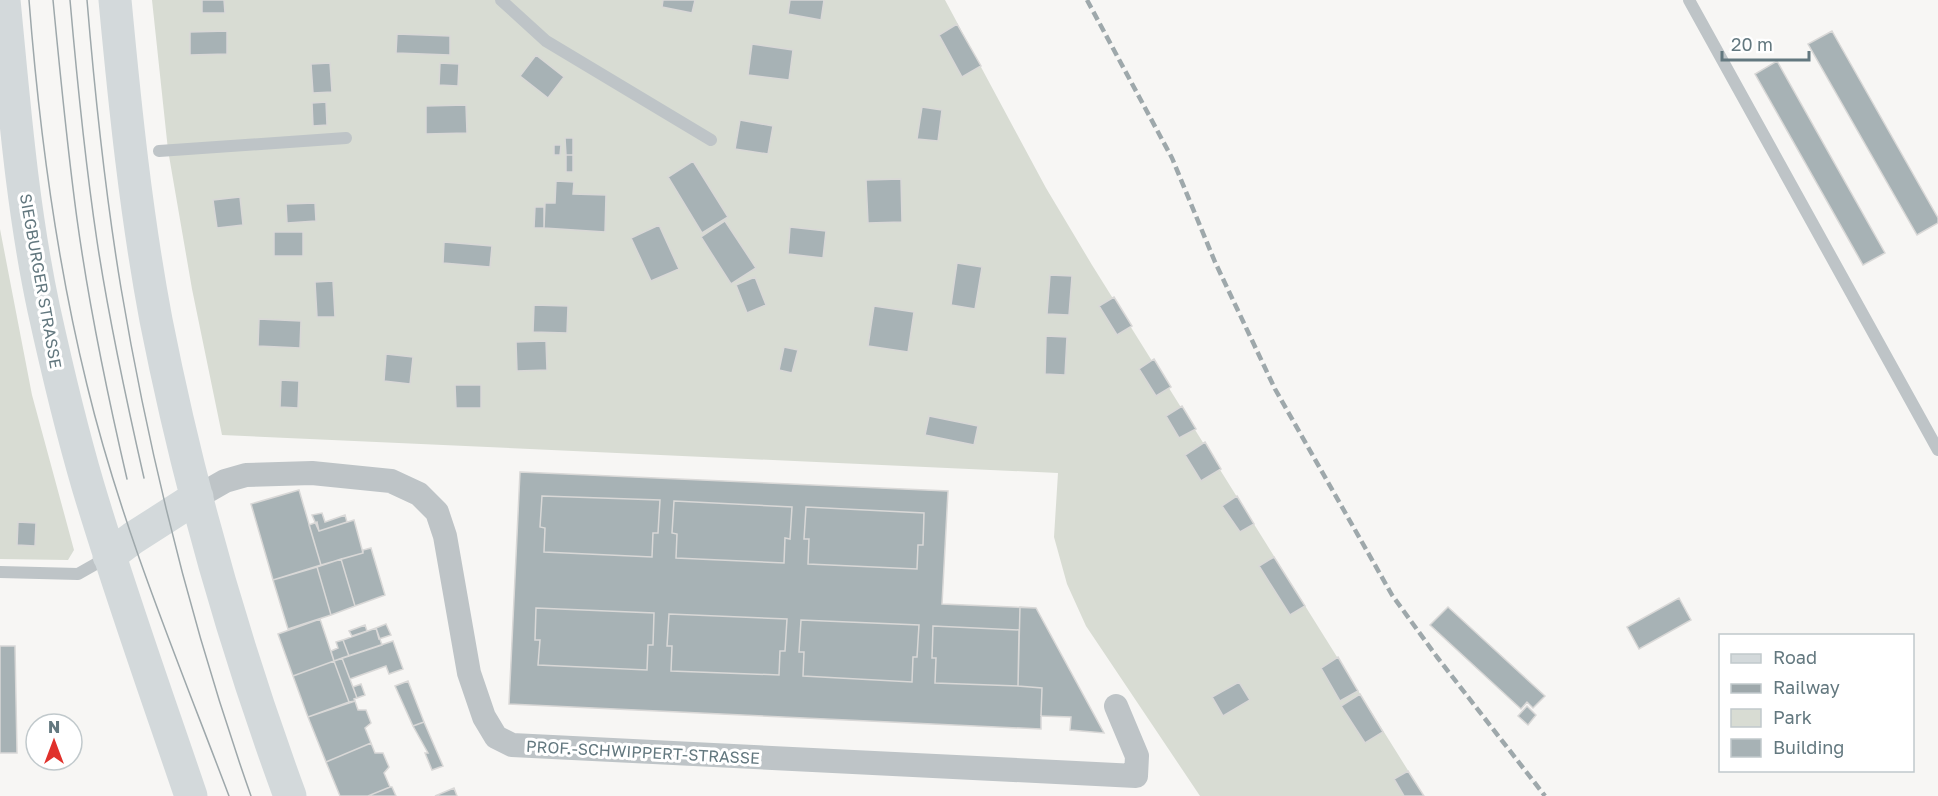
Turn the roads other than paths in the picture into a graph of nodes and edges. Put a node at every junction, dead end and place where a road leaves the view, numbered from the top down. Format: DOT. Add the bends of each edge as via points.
graph roads {
  1 [pos="4,0"];
  2 [pos="115,0"];
  3 [pos="501,0"];
  4 [pos="1689,0"];
  5 [pos="346,138"];
  6 [pos="711,140"];
  7 [pos="159,151"];
  8 [pos="1938,450"];
  9 [pos="196,497"];
  10 [pos="110,556"];
  11 [pos="0,572"];
  12 [pos="1116,706"];
  13 [pos="191,796"];
  14 [pos="290,796"];
  1 -- 10 [label="main road, SIEGBURGER STRASSE" via="27,212 43,307 87,484"];
  2 -- 9 [label="main road" via="147,269"];
  3 -- 6 [label="lane" via="546,41"];
  4 -- 8 [label="lane"];
  5 -- 7 [label="lane"];
  9 -- 10 [label="main road"];
  9 -- 12 [label="street, PROF.-SCHWIPPERT-STRASSE" via="246,475 312,473 391,481 419,494 437,512 445,536 469,673 484,717 496,737 512,745 1136,776 1137,756"];
  9 -- 14 [label="main road" via="224,599"];
  10 -- 11 [label="lane" via="78,574"];
  10 -- 13 [label="main road, SIEGBURGER STRASSE"];
}
